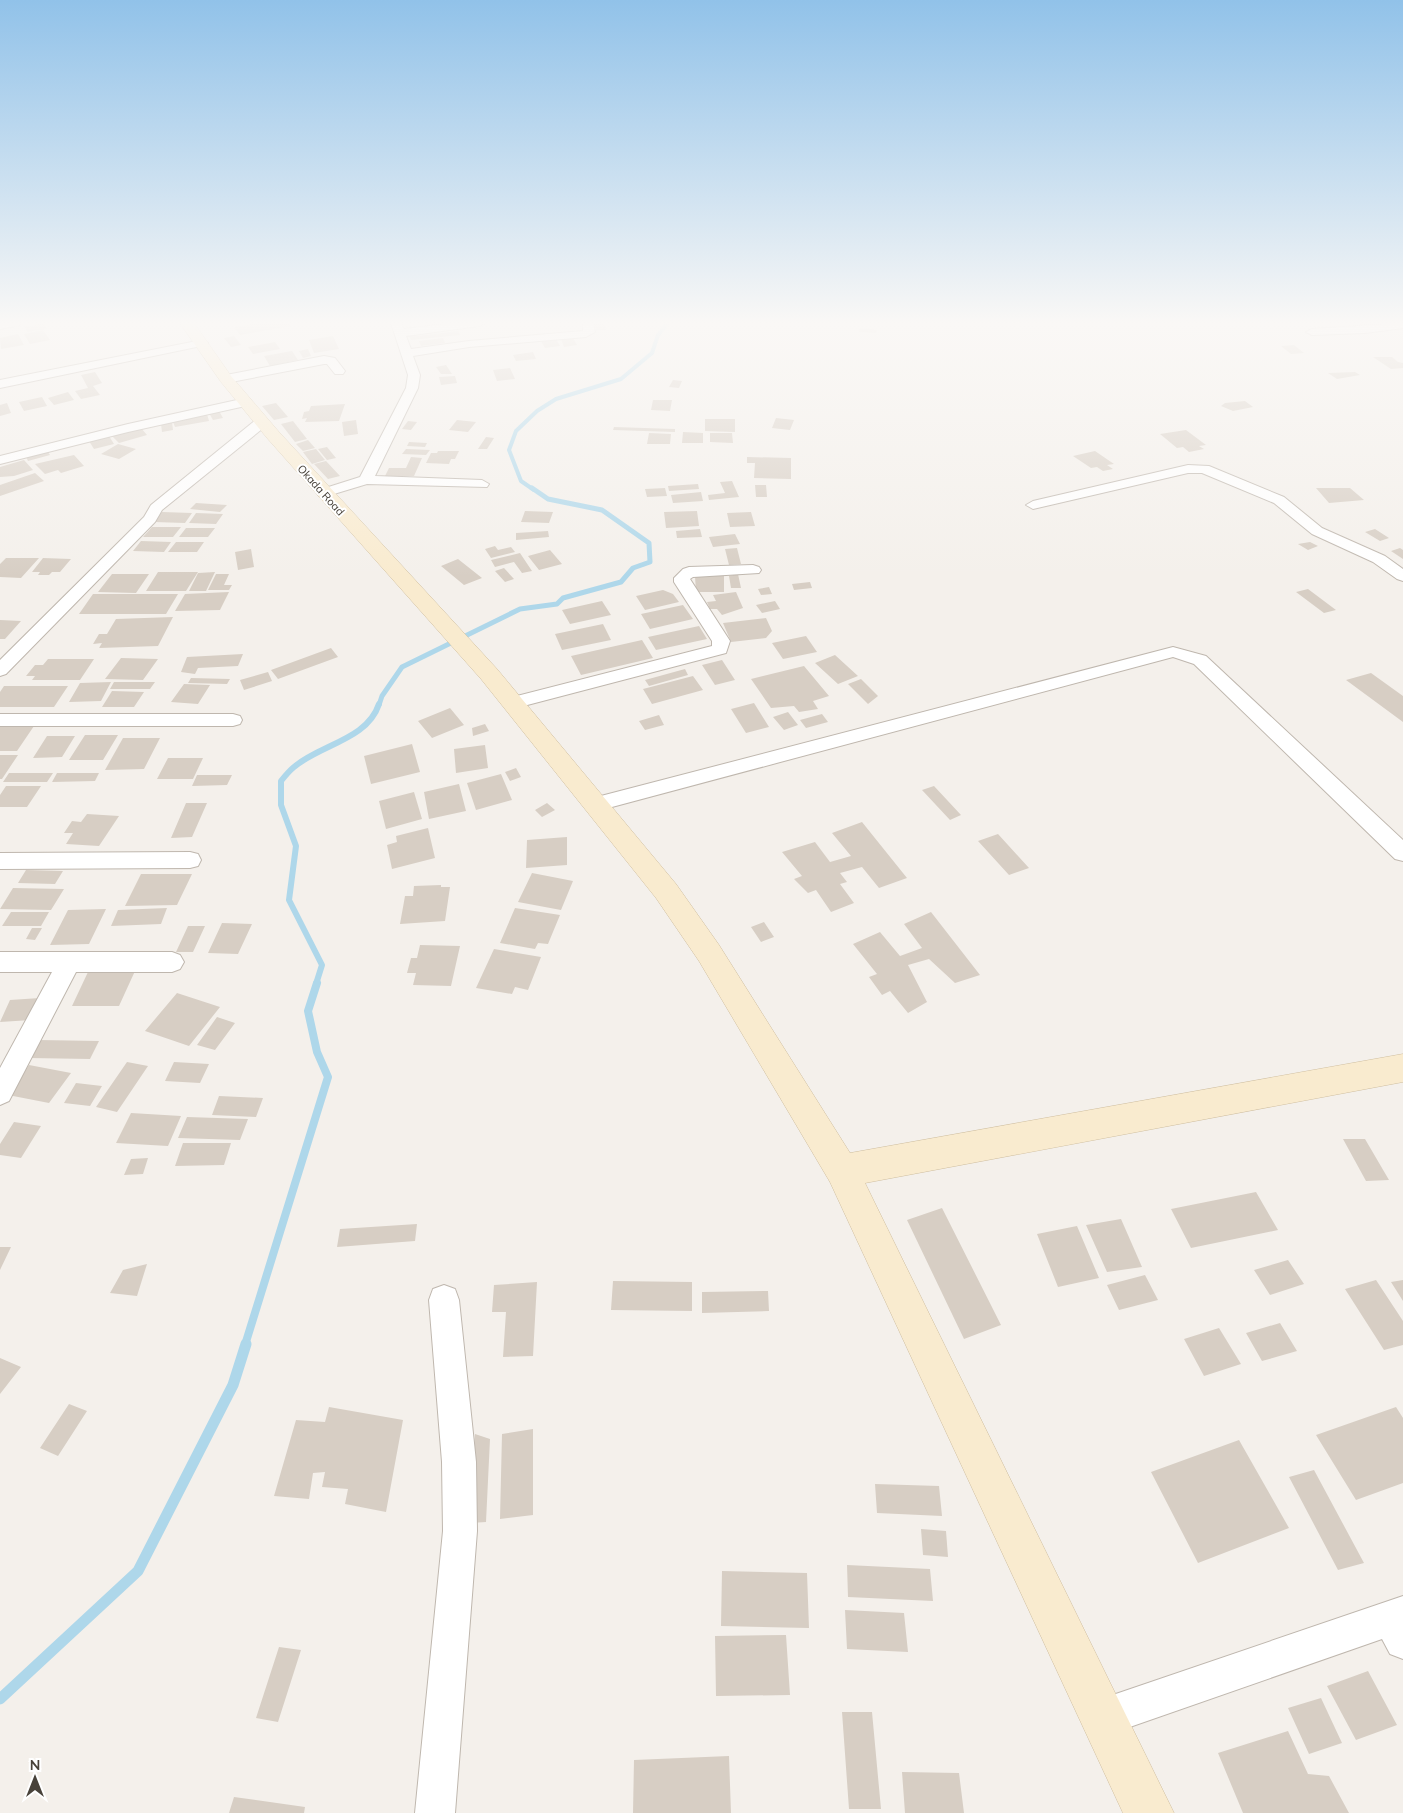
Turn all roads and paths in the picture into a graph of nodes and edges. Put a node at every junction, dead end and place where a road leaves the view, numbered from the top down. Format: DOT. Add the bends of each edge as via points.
graph roads {
  1 [pos="221,408"];
  2 [pos="250,408"];
  3 [pos="404,408"];
  4 [pos="262,422"];
  5 [pos="0,460"];
  6 [pos="366,480"];
  7 [pos="482,484"];
  8 [pos="324,493"];
  9 [pos="1033,505"];
  10 [pos="752,570"];
  11 [pos="1403,576"];
  12 [pos="0,670"];
  13 [pos="512,703"];
  14 [pos="0,720"];
  15 [pos="233,720"];
  16 [pos="597,804"];
  17 [pos="1403,854"];
  18 [pos="190,860"];
  19 [pos="0,861"];
  20 [pos="0,962"];
  21 [pos="68,962"];
  22 [pos="172,962"];
  23 [pos="1403,1068"];
  24 [pos="0,1093"];
  25 [pos="842,1171"];
  26 [pos="444,1300"];
  27 [pos="1399,1625"];
  28 [pos="1104,1717"];
  29 [pos="434,1813"];
  30 [pos="1149,1813"];
  1 -- 5 [label="street"];
  2 -- 4 [label="street, Okada Road"];
  3 -- 6 [label="street"];
  4 -- 8 [label="street, Okada Road"];
  4 -- 12 [label="street" via="156,508 150,519"];
  6 -- 7 [label="street"];
  6 -- 8 [label="street"];
  8 -- 13 [label="street, Okada Road" via="468,650"];
  9 -- 11 [label="street" via="1188,469 1204,470 1279,500 1317,531 1379,559"];
  10 -- 13 [label="street" via="689,572 682,578 721,642 716,652"];
  13 -- 16 [label="street, Okada Road"];
  14 -- 15 [label="street"];
  16 -- 17 [label="street" via="1173,652 1200,660"];
  16 -- 25 [label="street, Okada Road" via="666,890 709,953"];
  18 -- 19 [label="street"];
  20 -- 21 [label="street"];
  21 -- 22 [label="street"];
  21 -- 24 [label="street"];
  23 -- 25 [label="street"];
  25 -- 28 [label="street, Okada Road"];
  26 -- 29 [label="street" via="459,1462 460,1530"];
  27 -- 28 [label="street"];
  28 -- 30 [label="street, Okada Road"];
}
